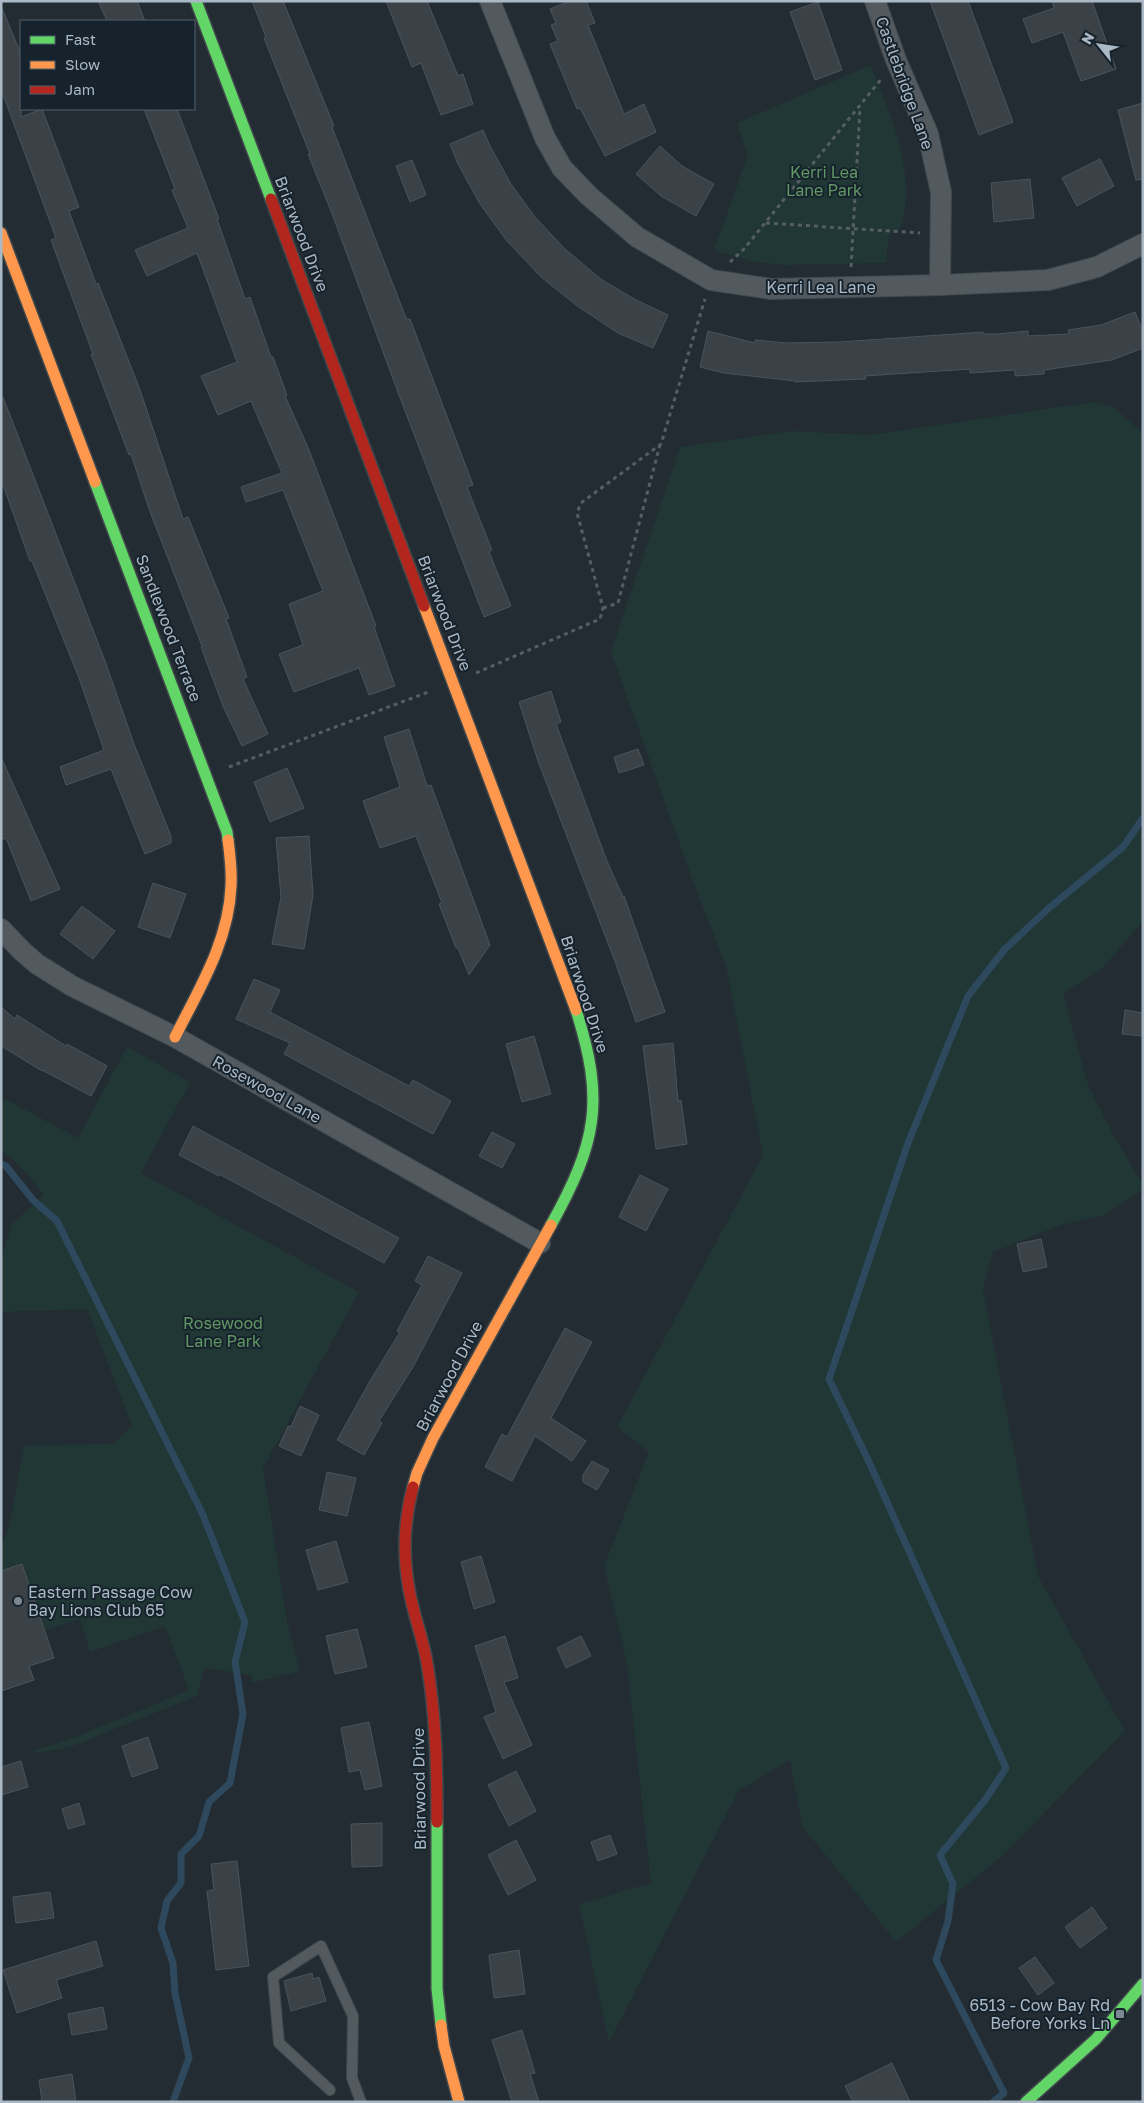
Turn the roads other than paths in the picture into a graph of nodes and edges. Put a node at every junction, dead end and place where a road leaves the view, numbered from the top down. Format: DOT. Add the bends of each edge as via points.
graph roads {
  1 [pos="196,1"];
  2 [pos="490,1"];
  3 [pos="875,1"];
  4 [pos="1,233"];
  5 [pos="1143,244"];
  6 [pos="940,285"];
  7 [pos="1,928"];
  8 [pos="175,1037"];
  9 [pos="540,1243"];
  10 [pos="1143,1984"];
  11 [pos="330,2090"];
  12 [pos="360,2102"];
  13 [pos="459,2102"];
  14 [pos="1026,2102"];
  1 -- 9 [label="street, Briarwood Drive" via="580,1020 591,1067 593,1122 571,1189"];
  2 -- 6 [label="street, Kerri Lea Lane" via="545,138 562,168 637,237 711,280 771,289"];
  3 -- 6 [label="street, Castlebridge Lane" via="928,134 941,192"];
  4 -- 8 [label="street, Sandlewood Terrace" via="227,832 232,872 228,919"];
  5 -- 6 [label="street, Kerri Lea Lane" via="1098,267 1048,280"];
  7 -- 8 [label="street, Rosewood Lane" via="44,969"];
  8 -- 9 [label="street, Rosewood Lane"];
  9 -- 13 [label="street, Briarwood Drive" via="433,1438 417,1473 406,1526 409,1589 427,1662 435,1726 437,1989 444,2046"];
  10 -- 14 [label="street" via="1096,2039"];
  11 -- 12 [label="lane" via="279,2043 274,2003 273,1977 321,1946 353,2016 352,2078"];
}
